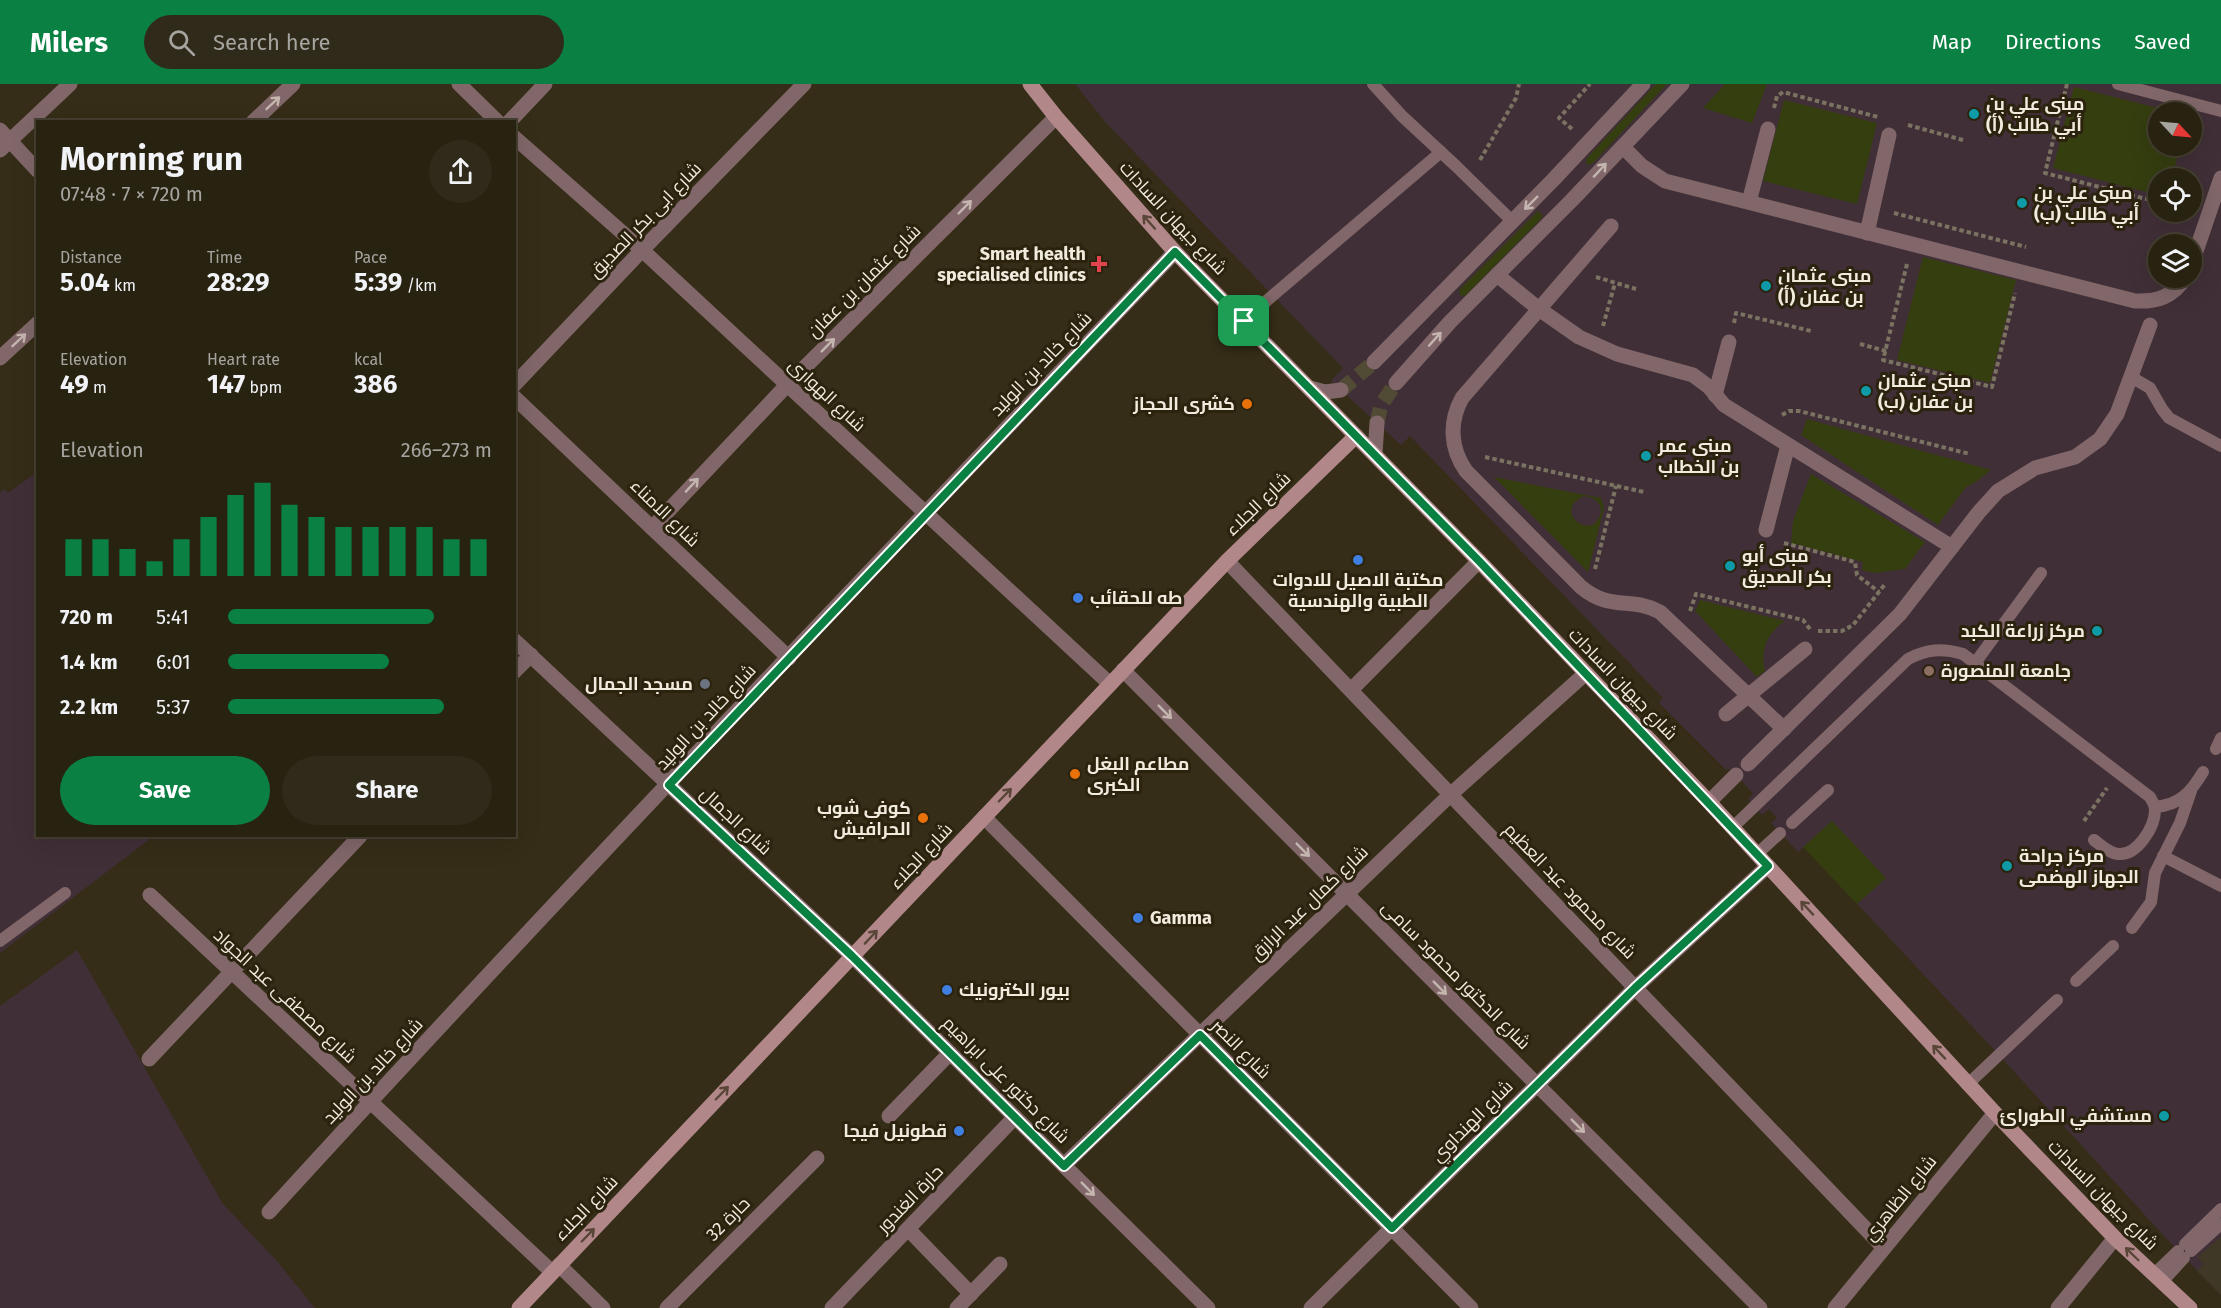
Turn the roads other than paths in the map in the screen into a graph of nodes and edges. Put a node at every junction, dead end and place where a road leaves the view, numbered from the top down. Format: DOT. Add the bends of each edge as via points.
graph roads {
  1 [pos="70,84"];
  2 [pos="293,84"];
  3 [pos="459,84"];
  4 [pos="545,84"];
  5 [pos="804,84"];
  6 [pos="1030,84"];
  7 [pos="1373,84"];
  8 [pos="1643,84"];
  9 [pos="1682,84"];
  10 [pos="2118,84"];
  11 [pos="2221,111"];
  12 [pos="1056,117"];
  13 [pos="255,120"];
  14 [pos="496,120"];
  15 [pos="511,120"];
  16 [pos="1768,129"];
  17 [pos="1889,135"];
  18 [pos="516,138"];
  19 [pos="3,140"];
  20 [pos="1623,147"];
  21 [pos="1441,152"];
  22 [pos="36,169"];
  23 [pos="2221,178"];
  24 [pos="1553,180"];
  25 [pos="1572,200"];
  26 [pos="1749,202"];
  27 [pos="1512,222"];
  28 [pos="1611,226"];
  29 [pos="1868,233"];
  30 [pos="2202,234"];
  31 [pos="642,250"];
  32 [pos="1175,252"];
  33 [pos="1497,275"];
  34 [pos="2178,288"];
  35 [pos="1430,304"];
  36 [pos="1539,309"];
  37 [pos="1244,321"];
  38 [pos="1450,322"];
  39 [pos="36,324"];
  40 [pos="2150,325"];
  41 [pos="1729,342"];
  42 [pos="0,358"];
  43 [pos="1374,362"];
  44 [pos="2131,377"];
  45 [pos="516,383"];
  46 [pos="1396,383"];
  47 [pos="787,385"];
  48 [pos="1310,388"];
  49 [pos="1341,390"];
  50 [pos="1715,395"];
  51 [pos="516,399"];
  52 [pos="1377,423"];
  53 [pos="1356,435"];
  54 [pos="1788,444"];
  55 [pos="2221,446"];
  56 [pos="1375,454"];
  57 [pos="926,513"];
  58 [pos="652,528"];
  59 [pos="1766,530"];
  60 [pos="1952,547"];
  61 [pos="1227,561"];
  62 [pos="1479,561"];
  63 [pos="2041,573"];
  64 [pos="516,642"];
  65 [pos="1805,649"];
  66 [pos="531,655"];
  67 [pos="789,658"];
  68 [pos="1975,663"];
  69 [pos="516,670"];
  70 [pos="1124,670"];
  71 [pos="1586,673"];
  72 [pos="1110,684"];
  73 [pos="1351,690"];
  74 [pos="1749,695"];
  75 [pos="1726,714"];
  76 [pos="1784,729"];
  77 [pos="1748,764"];
  78 [pos="2203,772"];
  79 [pos="1736,775"];
  80 [pos="669,785"];
  81 [pos="1828,790"];
  82 [pos="2191,791"];
  83 [pos="1450,795"];
  84 [pos="1709,802"];
  85 [pos="2155,807"];
  86 [pos="984,817"];
  87 [pos="1792,823"];
  88 [pos="1732,828"];
  89 [pos="1780,833"];
  90 [pos="359,837"];
  91 [pos="2094,840"];
  92 [pos="1757,854"];
  93 [pos="2163,856"];
  94 [pos="1768,866"];
  95 [pos="2221,886"];
  96 [pos="66,893"];
  97 [pos="1347,894"];
  98 [pos="150,895"];
  99 [pos="2132,928"];
  100 [pos="0,940"];
  101 [pos="2113,946"];
  102 [pos="852,956"];
  103 [pos="231,972"];
  104 [pos="2076,981"];
  105 [pos="1635,988"];
  106 [pos="2057,1000"];
  107 [pos="1200,1035"];
  108 [pos="950,1053"];
  109 [pos="149,1059"];
  110 [pos="1968,1084"];
  111 [pos="1537,1085"];
  112 [pos="370,1102"];
  113 [pos="1995,1113"];
  114 [pos="890,1116"];
  115 [pos="1015,1117"];
  116 [pos="817,1158"];
  117 [pos="1064,1166"];
  118 [pos="2221,1209"];
  119 [pos="269,1212"];
  120 [pos="2221,1224"];
  121 [pos="1392,1228"];
  122 [pos="908,1229"];
  123 [pos="2115,1238"];
  124 [pos="1884,1248"];
  125 [pos="2185,1251"];
  126 [pos="1000,1264"];
  127 [pos="555,1269"];
  128 [pos="2158,1278"];
  129 [pos="971,1294"];
  130 [pos="519,1308"];
  131 [pos="603,1308"];
  132 [pos="667,1308"];
  133 [pos="832,1308"];
  134 [pos="957,1308"];
  135 [pos="1208,1308"];
  136 [pos="1311,1308"];
  137 [pos="1471,1308"];
  138 [pos="1760,1308"];
  139 [pos="1835,1308"];
  140 [pos="2058,1308"];
  141 [pos="2190,1308"];
  1 -- 19 [label="street"];
  13 -- 2 [label="street, one-way"];
  3 -- 14 [label="street"];
  4 -- 15 [label="street"];
  5 -- 31 [label="street, شارع ابى بكر الصديق"];
  6 -- 12 [label="main road, شارع جيهان السادات"];
  7 -- 21 [label="lane"];
  8 -- 24 [label="street"];
  9 -- 20 [label="street"];
  10 -- 11 [label="lane"];
  32 -- 12 [label="main road, شارع جيهان السادات, one-way"];
  47 -- 12 [label="street, شارع عثمان بن عفان, one-way"];
  16 -- 26 [label="street"];
  17 -- 29 [label="street"];
  18 -- 31 [label="street, شارع الهوارى"];
  19 -- 22 [label="street"];
  25 -- 20 [label="street, one-way"];
  20 -- 26 [label="street" via="1665,181"];
  21 -- 27 [label="lane"];
  21 -- 37 [label="lane"];
  23 -- 30 [label="street"];
  24 -- 25 [label="street"];
  24 -- 27 [label="street, one-way"];
  25 -- 33 [label="street"];
  26 -- 29 [label="street"];
  27 -- 35 [label="street"];
  28 -- 36 [label="street"];
  29 -- 34 [label="street" via="2135,301 2151,302 2167,297"];
  31 -- 45 [label="street, شارع ابى بكر الصديق"];
  31 -- 47 [label="street, شارع الهوارى"];
  32 -- 37 [label="main road, شارع جيهان السادات"];
  32 -- 57 [label="street, شارع خالد بن الوليد"];
  33 -- 36 [label="street"];
  33 -- 38 [label="street"];
  35 -- 38 [label="street"];
  35 -- 43 [label="street"];
  36 -- 50 [label="street" via="1598,346 1693,375"];
  36 -- 74 [label="street" via="1457,407 1455,450 1466,471 1589,593 1606,602 1653,608"];
  37 -- 48 [label="main road, شارع جيهان السادات"];
  46 -- 38 [label="street, one-way"];
  42 -- 39 [label="street, one-way"];
  40 -- 44 [label="street"];
  41 -- 50 [label="street"];
  44 -- 55 [label="lane" via="2150,388 2169,418"];
  44 -- 60 [label="street" via="2117,414 2100,439 2075,457 2035,468 2010,482 1988,501"];
  47 -- 57 [label="street, شارع الهوارى"];
  58 -- 47 [label="street, شارع عثمان بن عفان, one-way"];
  48 -- 49 [label="street" via="1325,392"];
  48 -- 53 [label="main road, شارع جيهان السادات"];
  50 -- 54 [label="street" via="1724,405"];
  51 -- 58 [label="street, شارع الامناء"];
  52 -- 56 [label="street"];
  53 -- 56 [label="main road, شارع جيهان السادات"];
  53 -- 61 [label="main road, شارع الجلاء"];
  54 -- 59 [label="street"];
  54 -- 60 [label="street"];
  56 -- 62 [label="main road, شارع جيهان السادات"];
  57 -- 67 [label="street, شارع خالد بن الوليد"];
  57 -- 72 [label="street, شارع الهوارى"];
  58 -- 67 [label="street, شارع الامناء"];
  60 -- 76 [label="street" via="1887,627"];
  61 -- 70 [label="main road, شارع الجلاء"];
  61 -- 73 [label="street, شارع محمود عبد العظيم"];
  62 -- 71 [label="main road, شارع جيهان السادات"];
  62 -- 73 [label="street"];
  63 -- 68 [label="lane"];
  64 -- 66 [label="street, شارع الجمال"];
  65 -- 74 [label="street"];
  66 -- 69 [label="street"];
  66 -- 80 [label="street, شارع الجمال"];
  67 -- 80 [label="street, شارع خالد بن الوليد"];
  68 -- 85 [label="lane" via="2142,788"];
  68 -- 88 [label="lane" via="1963,654 1935,649 1908,659"];
  70 -- 72 [label="main road, شارع الجلاء"];
  70 -- 97 [label="street, شارع الدكتور محمود سامى, one-way"];
  71 -- 83 [label="street, شارع كمال عبد الرازق"];
  71 -- 84 [label="main road, شارع جيهان السادات"];
  86 -- 72 [label="main road, شارع الجلاء, one-way"];
  73 -- 83 [label="street, شارع محمود عبد العظيم"];
  74 -- 75 [label="street"];
  74 -- 76 [label="street"];
  76 -- 77 [label="street"];
  78 -- 82 [label="lane"];
  79 -- 84 [label="street"];
  80 -- 102 [label="street, شارع الجمال"];
  80 -- 112 [label="street, شارع خالد بن الوليد"];
  81 -- 87 [label="lane"];
  82 -- 85 [label="lane" via="2174,803"];
  82 -- 93 [label="lane" via="2184,815"];
  83 -- 97 [label="street, شارع كمال عبد الرازق"];
  83 -- 105 [label="street, شارع محمود عبد العظيم"];
  84 -- 88 [label="main road, شارع جيهان السادات"];
  85 -- 91 [label="lane" via="2150,829 2129,853 2112,853"];
  102 -- 86 [label="main road, شارع الجلاء, one-way"];
  86 -- 107 [label="street, شارع النصر"];
  88 -- 92 [label="main road, شارع جيهان السادات"];
  89 -- 92 [label="lane"];
  90 -- 103 [label="street"];
  92 -- 94 [label="main road, شارع جيهان السادات"];
  93 -- 95 [label="lane"];
  93 -- 99 [label="lane" via="2155,873 2151,902"];
  94 -- 105 [label="street, شارع الهنداوي"];
  110 -- 94 [label="main road, شارع جيهان السادات, one-way"];
  96 -- 100 [label="lane"];
  97 -- 107 [label="street, شارع كمال عبد الرازق"];
  97 -- 111 [label="street, شارع الدكتور محمود سامى, one-way"];
  98 -- 103 [label="street, شارع مصطفى عبد الجواد"];
  101 -- 104 [label="lane"];
  102 -- 108 [label="street, شارع دكتور على ابراهيم"];
  127 -- 102 [label="main road, شارع الجلاء, one-way"];
  103 -- 109 [label="street"];
  103 -- 112 [label="street, شارع مصطفى عبد الجواد"];
  105 -- 111 [label="street, شارع الهنداوي"];
  105 -- 124 [label="street, شارع محمود عبد العظيم"];
  106 -- 110 [label="lane"];
  107 -- 117 [label="street, شارع كمال عبد الرازق"];
  107 -- 121 [label="street, شارع النصر"];
  108 -- 114 [label="street"];
  108 -- 115 [label="street, شارع دكتور على ابراهيم"];
  110 -- 113 [label="main road, شارع جيهان السادات"];
  111 -- 121 [label="street, شارع الهنداوي"];
  111 -- 138 [label="street, شارع الدكتور محمود سامى, one-way"];
  112 -- 119 [label="street, شارع خالد بن الوليد"];
  112 -- 127 [label="street, شارع مصطفى عبد الجواد"];
  113 -- 123 [label="main road, شارع جيهان السادات"];
  113 -- 124 [label="street, شارع الظاهري"];
  115 -- 117 [label="street, شارع دكتور على ابراهيم"];
  115 -- 122 [label="street, حارة الغندور"];
  116 -- 132 [label="street, حارة 32"];
  117 -- 135 [label="street, شارع دكتور على ابراهيم, one-way"];
  118 -- 125 [label="lane"];
  120 -- 125 [label="lane"];
  121 -- 136 [label="street, شارع الهنداوي"];
  121 -- 137 [label="street, شارع النصر"];
  122 -- 129 [label="street"];
  122 -- 133 [label="street, حارة الغندور"];
  128 -- 123 [label="main road, شارع جيهان السادات, one-way"];
  123 -- 140 [label="street"];
  124 -- 139 [label="street, شارع الظاهري"];
  125 -- 128 [label="lane"];
  126 -- 129 [label="street"];
  127 -- 130 [label="main road, شارع الجلاء"];
  127 -- 131 [label="street, شارع مصطفى عبد الجواد"];
  128 -- 141 [label="main road, شارع جيهان السادات"];
  129 -- 134 [label="street"];
}
